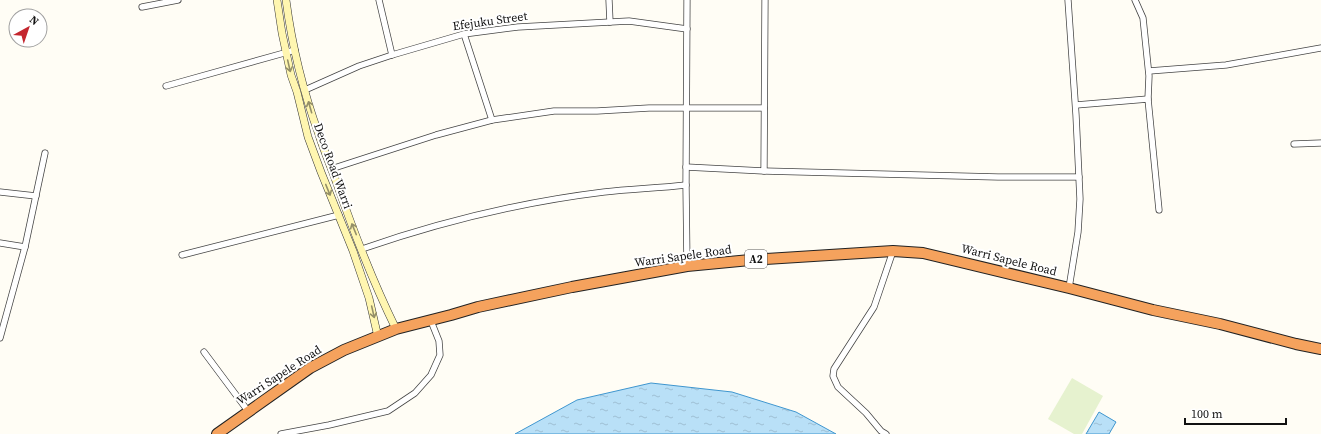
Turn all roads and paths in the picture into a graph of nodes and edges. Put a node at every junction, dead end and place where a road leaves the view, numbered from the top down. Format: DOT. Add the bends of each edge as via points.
graph roads {
  1 [pos="178,0"];
  2 [pos="277,0"];
  3 [pos="286,0"];
  4 [pos="378,0"];
  5 [pos="609,0"];
  6 [pos="687,0"];
  7 [pos="764,0"];
  8 [pos="1068,0"];
  9 [pos="1135,0"];
  10 [pos="142,7"];
  11 [pos="610,22"];
  12 [pos="687,29"];
  13 [pos="464,34"];
  14 [pos="1321,48"];
  15 [pos="294,50"];
  16 [pos="286,52"];
  17 [pos="392,55"];
  18 [pos="1149,71"];
  19 [pos="166,86"];
  20 [pos="305,90"];
  21 [pos="1148,99"];
  22 [pos="1076,105"];
  23 [pos="764,108"];
  24 [pos="686,109"];
  25 [pos="492,120"];
  26 [pos="1321,143"];
  27 [pos="1294,144"];
  28 [pos="45,153"];
  29 [pos="686,168"];
  30 [pos="331,169"];
  31 [pos="764,171"];
  32 [pos="1079,177"];
  33 [pos="686,185"];
  34 [pos="0,192"];
  35 [pos="36,196"];
  36 [pos="1159,210"];
  37 [pos="339,215"];
  38 [pos="0,243"];
  39 [pos="25,247"];
  40 [pos="362,249"];
  41 [pos="893,251"];
  42 [pos="182,255"];
  43 [pos="688,266"];
  44 [pos="1069,288"];
  45 [pos="431,321"];
  46 [pos="2,326"];
  47 [pos="396,329"];
  48 [pos="378,337"];
  49 [pos="0,338"];
  50 [pos="1321,349"];
  51 [pos="204,352"];
  52 [pos="248,411"];
  53 [pos="217,434"];
  54 [pos="280,434"];
  55 [pos="886,434"];
  1 -- 10 [label="street"];
  2 -- 16 [label="main road, Deco Road Warri"];
  3 -- 15 [label="main road, Deco Road Warri"];
  4 -- 17 [label="street"];
  5 -- 11 [label="street"];
  6 -- 12 [label="street"];
  7 -- 23 [label="street"];
  8 -- 22 [label="street"];
  9 -- 18 [label="street" via="1143,18"];
  11 -- 12 [label="street, Efejuku Street" via="629,21"];
  11 -- 13 [label="street, Efejuku Street" via="518,27"];
  12 -- 24 [label="street"];
  13 -- 17 [label="street, Efejuku Street"];
  13 -- 25 [label="street"];
  14 -- 18 [label="street" via="1226,65"];
  15 -- 16 [label="street"];
  15 -- 20 [label="main road, Deco Road Warri"];
  16 -- 19 [label="street"];
  16 -- 37 [label="main road, Deco Road Warri, one-way" via="308,137"];
  17 -- 20 [label="street, Efejuku Street" via="359,66"];
  18 -- 21 [label="street"];
  30 -- 20 [label="main road, Deco Road Warri, one-way"];
  21 -- 22 [label="street"];
  21 -- 36 [label="street"];
  22 -- 32 [label="street"];
  23 -- 24 [label="street"];
  23 -- 31 [label="street"];
  24 -- 25 [label="street" via="554,111"];
  24 -- 29 [label="street"];
  25 -- 30 [label="street"];
  26 -- 27 [label="street"];
  28 -- 35 [label="street"];
  29 -- 31 [label="street"];
  29 -- 33 [label="street"];
  40 -- 30 [label="main road, Deco Road Warri, one-way"];
  31 -- 32 [label="street"];
  32 -- 44 [label="street" via="1078,232"];
  33 -- 40 [label="street" via="604,192 536,203 469,217"];
  33 -- 43 [label="street"];
  34 -- 35 [label="street"];
  35 -- 39 [label="street"];
  37 -- 42 [label="street"];
  37 -- 48 [label="main road, Deco Road Warri, one-way" via="369,298"];
  38 -- 39 [label="street"];
  39 -- 46 [label="street"];
  40 -- 47 [label="main road, Deco Road Warri"];
  41 -- 43 [label="highway, Warri Sapele Road / A2" via="766,258"];
  41 -- 44 [label="highway, Warri Sapele Road / A2" via="923,253"];
  41 -- 55 [label="street" via="874,307 846,348 834,369 833,376 838,387"];
  43 -- 45 [label="highway, Warri Sapele Road / A2" via="478,307"];
  44 -- 50 [label="highway, Warri Sapele Road / A2"];
  45 -- 47 [label="highway, Warri Sapele Road / A2"];
  45 -- 54 [label="street" via="439,341 440,355 431,376 415,392 388,411"];
  46 -- 49 [label="street"];
  47 -- 48 [label="highway, Warri Sapele Road / A2"];
  48 -- 52 [label="highway, Warri Sapele Road / A2" via="344,350 310,368"];
  51 -- 52 [label="street"];
  52 -- 53 [label="highway, Warri Sapele Road / A2"];
}
